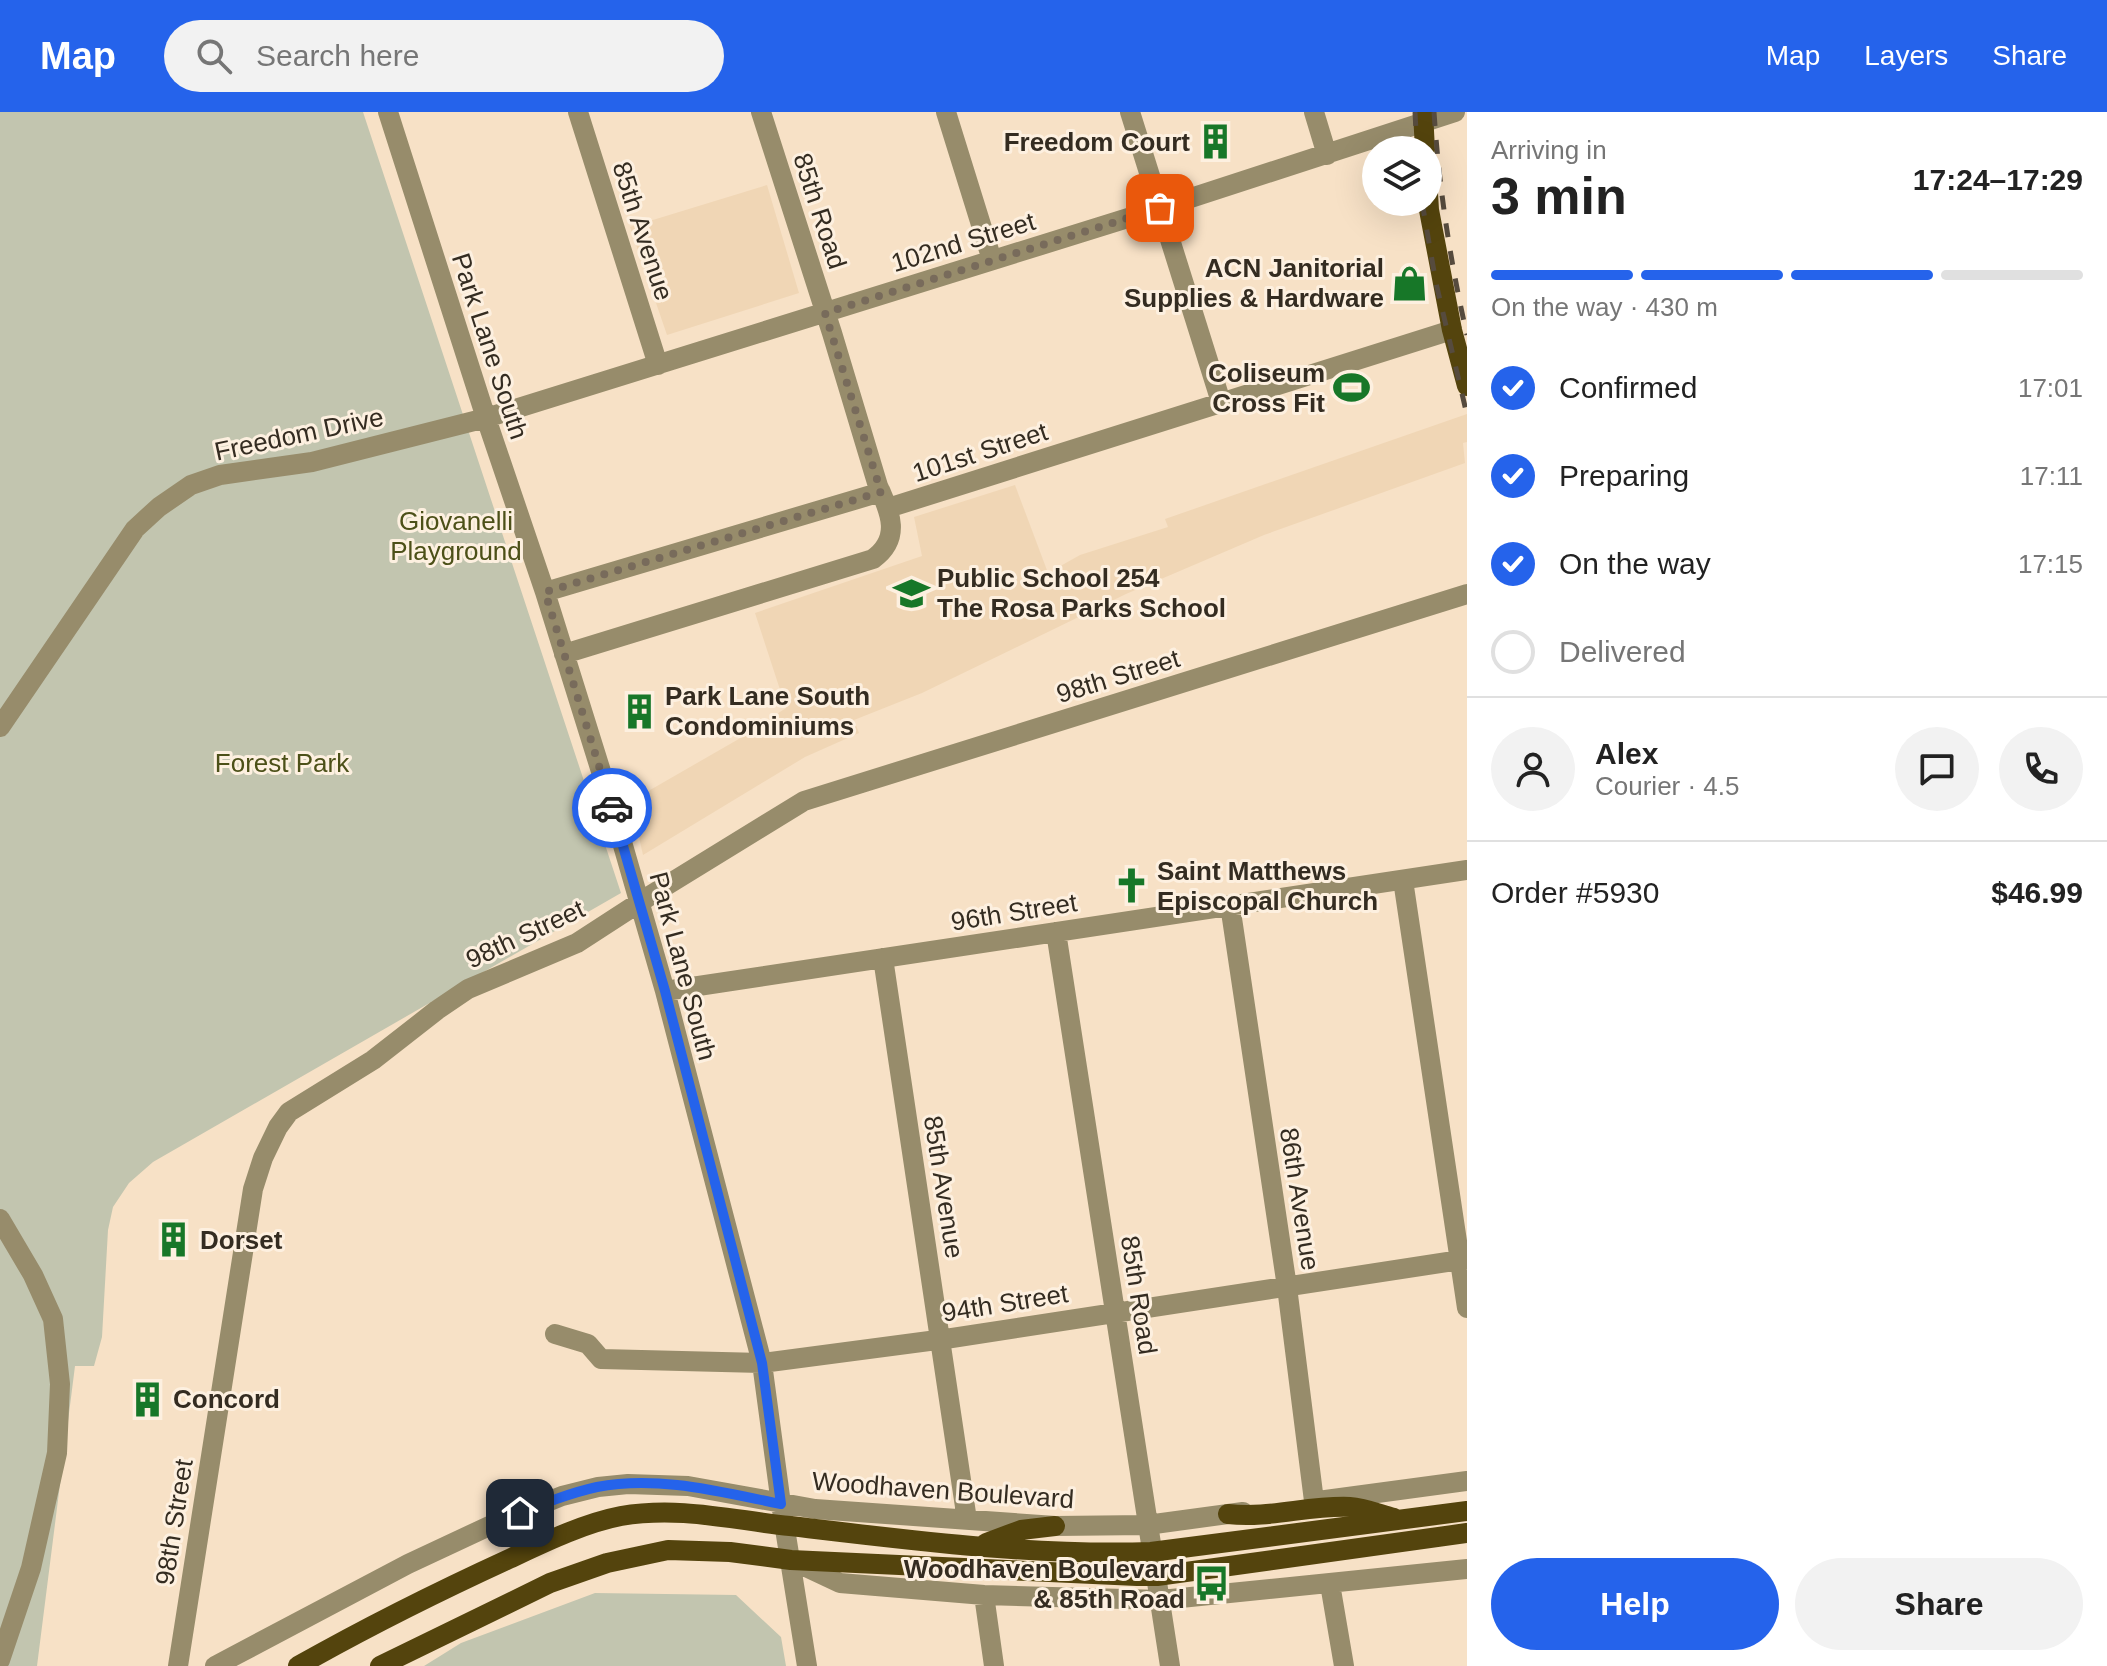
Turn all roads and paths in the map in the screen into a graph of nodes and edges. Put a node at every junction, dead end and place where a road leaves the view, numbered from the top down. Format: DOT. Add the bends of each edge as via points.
graph roads {
  1 [pos="388,112"];
  2 [pos="578,112"];
  3 [pos="761,112"];
  4 [pos="946,112"];
  5 [pos="1130,112"];
  6 [pos="1314,112"];
  7 [pos="1455,112"];
  8 [pos="1423,118"];
  9 [pos="1327,155"];
  10 [pos="1160,208"];
  11 [pos="1430,216"];
  12 [pos="992,260"];
  13 [pos="825,313"];
  14 [pos="1452,330"];
  15 [pos="658,365"];
  16 [pos="1467,386"];
  17 [pos="1221,402"];
  18 [pos="486,418"];
  19 [pos="884,500"];
  20 [pos="545,592"];
  21 [pos="1467,594"];
  22 [pos="564,654"];
  23 [pos="0,727"];
  24 [pos="1467,870"];
  25 [pos="1403,880"];
  26 [pos="639,903"];
  27 [pos="1230,905"];
  28 [pos="1056,932"];
  29 [pos="883,958"];
  30 [pos="665,991"];
  31 [pos="0,1219"];
  32 [pos="1464,1260"];
  33 [pos="1287,1287"];
  34 [pos="1467,1308"];
  35 [pos="1116,1312"];
  36 [pos="555,1334"];
  37 [pos="941,1340"];
  38 [pos="762,1363"];
  39 [pos="1467,1481"];
  40 [pos="1314,1501"];
  41 [pos="781,1504"];
  42 [pos="1467,1511"];
  43 [pos="1228,1514"];
  44 [pos="967,1520"];
  45 [pos="1401,1520"];
  46 [pos="1147,1525"];
  47 [pos="785,1526"];
  48 [pos="1055,1526"];
  49 [pos="1467,1533"];
  50 [pos="980,1546"];
  51 [pos="1151,1552"];
  52 [pos="791,1560"];
  53 [pos="1467,1569"];
  54 [pos="1157,1576"];
  55 [pos="1330,1584"];
  56 [pos="984,1595"];
  57 [pos="1161,1600"];
  58 [pos="0,1660"];
  59 [pos="178,1666"];
  60 [pos="215,1666"];
  61 [pos="298,1666"];
  62 [pos="380,1666"];
  63 [pos="807,1666"];
  64 [pos="994,1666"];
  65 [pos="1170,1666"];
  66 [pos="1344,1666"];
  1 -- 18 [label="street, Park Lane South"];
  2 -- 15 [label="street, 85th Avenue"];
  3 -- 13 [label="street, 85th Road"];
  4 -- 12 [label="street"];
  5 -- 10 [label="street"];
  6 -- 9 [label="street"];
  7 -- 8 [label="street, 102nd Street"];
  8 -- 9 [label="street, 102nd Street"];
  9 -- 10 [label="street, 102nd Street"];
  10 -- 12 [label="street, 102nd Street"];
  10 -- 17 [label="street"];
  11 -- 14 [label="main road"];
  12 -- 13 [label="street, 102nd Street"];
  13 -- 15 [label="street, 102nd Street"];
  13 -- 19 [label="street, 85th Road"];
  14 -- 16 [label="main road"];
  14 -- 17 [label="street, 101st Street"];
  15 -- 18 [label="street, 102nd Street"];
  17 -- 19 [label="street, 101st Street"];
  18 -- 20 [label="street, Park Lane South"];
  18 -- 23 [label="street, Freedom Drive" via="312,462 220,475 191,485 135,529"];
  19 -- 20 [label="street, 101st Street"];
  19 -- 22 [label="street, 101st Street" via="889,543 873,559"];
  20 -- 22 [label="street, Park Lane South"];
  21 -- 26 [label="street, 98th Street" via="804,801"];
  22 -- 26 [label="street, Park Lane South"];
  24 -- 25 [label="street, 96th Street"];
  25 -- 27 [label="street, 96th Street"];
  25 -- 32 [label="street"];
  26 -- 30 [label="street, Park Lane South"];
  26 -- 59 [label="street, 98th Street" via="577,943 468,989 373,1060 289,1112 278,1127 253,1189"];
  27 -- 28 [label="street, 96th Street"];
  27 -- 33 [label="street, 86th Avenue"];
  28 -- 29 [label="street, 96th Street"];
  28 -- 35 [label="street, 85th Road"];
  29 -- 30 [label="street, 96th Street"];
  29 -- 37 [label="street, 85th Avenue"];
  30 -- 38 [label="street, Park Lane South"];
  31 -- 58 [label="street" via="53,1319 60,1384 57,1453 31,1568"];
  32 -- 33 [label="street, 94th Street"];
  32 -- 34 [label="street"];
  33 -- 35 [label="street, 94th Street"];
  33 -- 40 [label="street, 86th Avenue"];
  35 -- 37 [label="street, 94th Street"];
  35 -- 46 [label="street, 85th Road"];
  36 -- 38 [label="street, 94th Street" via="588,1344 601,1359"];
  37 -- 38 [label="street, 94th Street"];
  37 -- 44 [label="street, 85th Avenue"];
  38 -- 41 [label="street, Park Lane South"];
  39 -- 40 [label="street, Woodhaven Boulevard"];
  40 -- 43 [label="street, Woodhaven Boulevard"];
  41 -- 44 [label="street, Woodhaven Boulevard"];
  41 -- 47 [label="street, Park Lane South"];
  41 -- 60 [label="street, Woodhaven Boulevard" via="660,1484 598,1487 562,1496 408,1564"];
  42 -- 45 [label="main road, Woodhaven Boulevard"];
  43 -- 45 [label="main road" via="1251,1517 1347,1507"];
  43 -- 46 [label="street, Woodhaven Boulevard"];
  44 -- 48 [label="street, Woodhaven Boulevard"];
  45 -- 51 [label="main road, Woodhaven Boulevard"];
  46 -- 48 [label="street, Woodhaven Boulevard"];
  46 -- 51 [label="street, 85th Road"];
  47 -- 50 [label="main road, Woodhaven Boulevard"];
  47 -- 52 [label="street, Park Lane South"];
  47 -- 61 [label="main road, Woodhaven Boulevard" via="670,1512 608,1519 452,1585"];
  48 -- 50 [label="main road" via="1021,1530"];
  49 -- 54 [label="main road"];
  50 -- 51 [label="main road, Woodhaven Boulevard"];
  51 -- 54 [label="street, 85th Road"];
  52 -- 54 [label="main road"];
  52 -- 56 [label="street" via="840,1583"];
  52 -- 62 [label="main road" via="668,1550 607,1563 550,1583"];
  52 -- 63 [label="street, Park Lane South"];
  53 -- 55 [label="street"];
  54 -- 57 [label="street, 85th Road"];
  55 -- 57 [label="street"];
  55 -- 66 [label="street"];
  56 -- 57 [label="street"];
  56 -- 64 [label="street"];
  57 -- 65 [label="street, 85th Road"];
}
